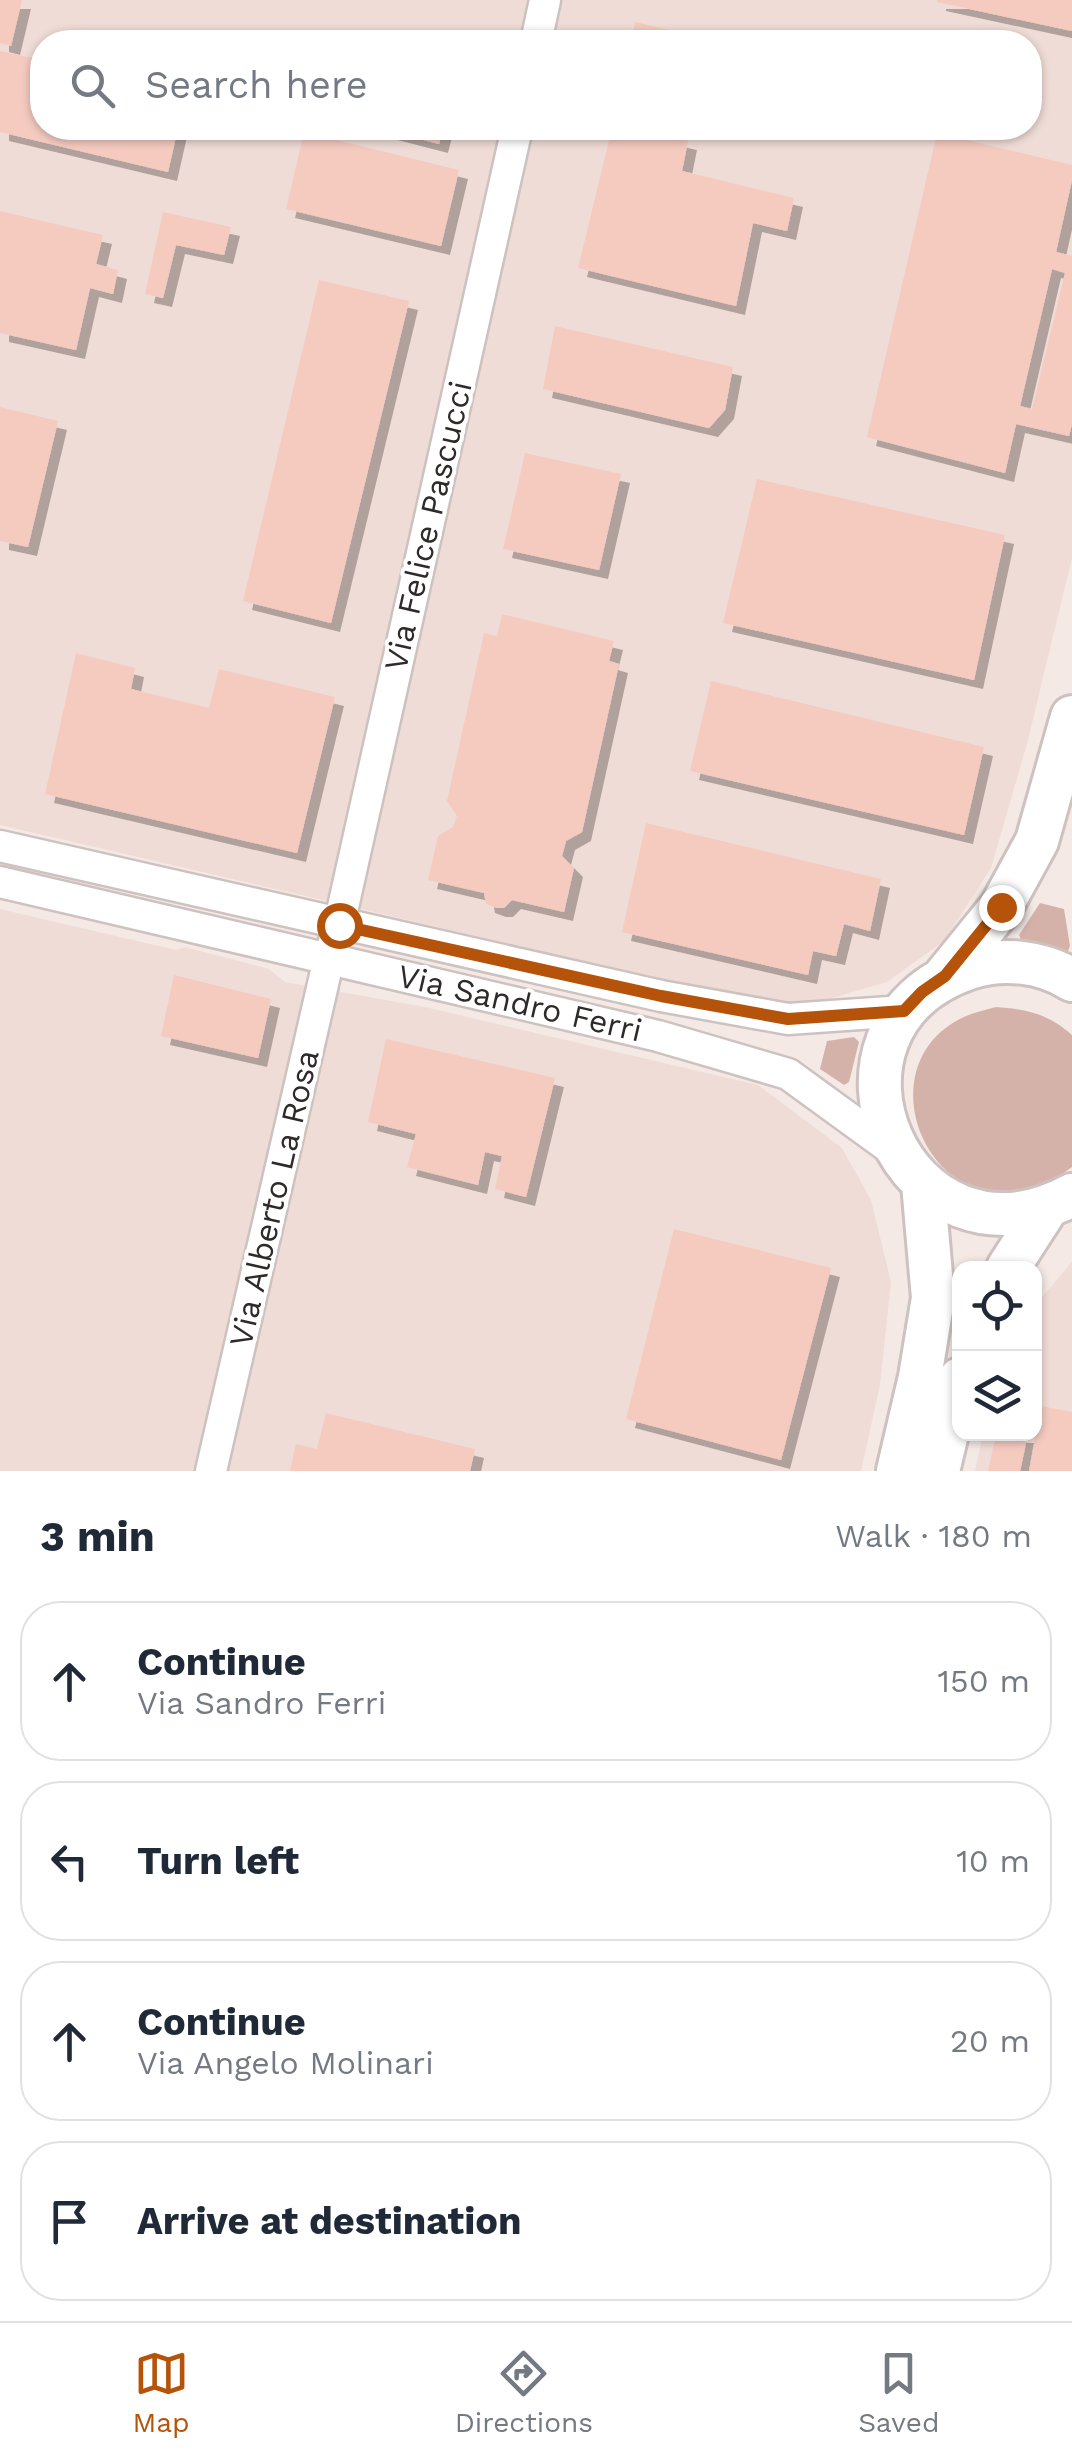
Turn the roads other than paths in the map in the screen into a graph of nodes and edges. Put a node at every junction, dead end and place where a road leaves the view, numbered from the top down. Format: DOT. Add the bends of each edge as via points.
graph roads {
  1 [pos="546,0"];
  2 [pos="539,30"];
  3 [pos="514,140"];
  4 [pos="1072,717"];
  5 [pos="0,846"];
  6 [pos="0,882"];
  7 [pos="339,925"];
  8 [pos="329,958"];
  9 [pos="945,976"];
  10 [pos="1072,980"];
  11 [pos="904,1011"];
  12 [pos="910,1169"];
  13 [pos="1059,1202"];
  14 [pos="1013,1261"];
  15 [pos="952,1412"];
  16 [pos="211,1471"];
  17 [pos="898,1471"];
  18 [pos="938,1471"];
  1 -- 2 [label="street"];
  3 -- 7 [label="street, Via Felice Pascucci"];
  4 -- 9 [label="street" via="1037,841 1001,907"];
  5 -- 7 [label="street, Via Sandro Ferri"];
  6 -- 8 [label="street, Via Sandro Ferri"];
  7 -- 8 [label="street, Via Alberto La Rosa"];
  7 -- 11 [label="street, Via Sandro Ferri" via="788,1019"];
  8 -- 12 [label="street, Via Sandro Ferri" via="788,1074"];
  8 -- 16 [label="street, Via Alberto La Rosa"];
  9 -- 10 [label="street" via="985,962 1028,962"];
  9 -- 11 [label="street"];
  11 -- 12 [label="street" via="886,1044 878,1082 882,1120"];
  12 -- 13 [label="street" via="960,1207 1003,1215"];
  12 -- 17 [label="street" via="934,1298"];
  13 -- 14 [label="street"];
  15 -- 18 [label="street"];
}
